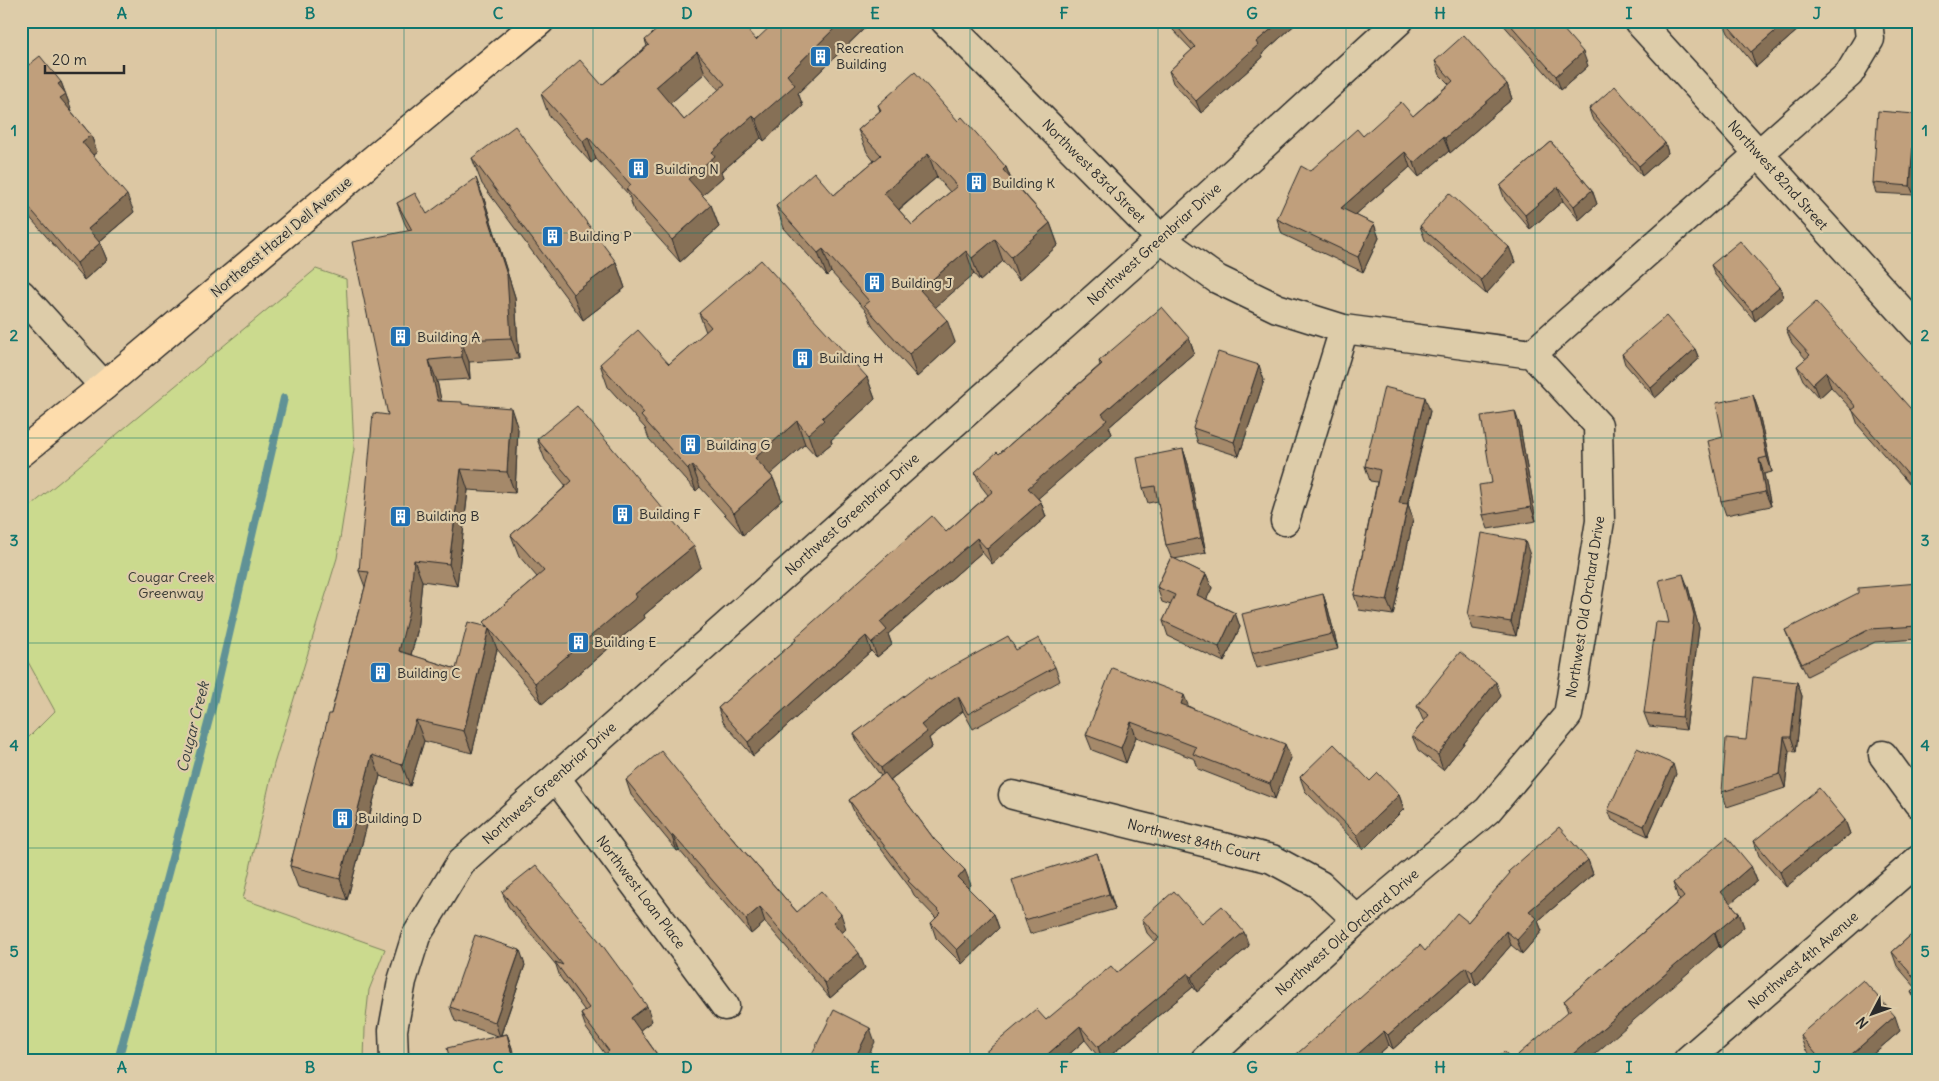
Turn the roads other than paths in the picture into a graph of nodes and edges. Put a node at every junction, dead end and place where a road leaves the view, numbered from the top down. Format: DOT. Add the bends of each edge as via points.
graph roads {
  1 [pos="540,21"];
  2 [pos="945,21"];
  3 [pos="1399,21"];
  4 [pos="1638,21"];
  5 [pos="1868,21"];
  6 [pos="1758,154"];
  7 [pos="1161,239"];
  8 [pos="21,294"];
  9 [pos="1344,329"];
  10 [pos="1918,329"];
  11 [pos="1532,354"];
  12 [pos="104,386"];
  13 [pos="21,453"];
  14 [pos="1285,521"];
  15 [pos="1883,755"];
  16 [pos="556,778"];
  17 [pos="1013,795"];
  18 [pos="1918,803"];
  19 [pos="1918,860"];
  20 [pos="1357,920"];
  21 [pos="725,1006"];
  22 [pos="394,1060"];
  23 [pos="1205,1060"];
  24 [pos="1688,1060"];
  1 -- 12 [label="main road, Northeast Hazel Dell Avenue"];
  2 -- 7 [label="street, Northwest 83rd Street"];
  3 -- 7 [label="street, Northwest Greenbriar Drive"];
  4 -- 6 [label="street, Northwest 82nd Street"];
  5 -- 6 [label="street" via="1870,39 1849,74"];
  6 -- 10 [label="street, Northwest 82nd Street"];
  6 -- 11 [label="street"];
  7 -- 9 [label="street, Northwest 83rd Street" via="1217,279 1277,308"];
  7 -- 16 [label="street, Northwest Greenbriar Drive"];
  8 -- 12 [label="street"];
  9 -- 11 [label="street, Northwest 83rd Street"];
  9 -- 14 [label="street"];
  11 -- 20 [label="street, Northwest Old Orchard Drive" via="1598,425 1600,521 1568,715 1488,810"];
  12 -- 13 [label="main road, Northeast Hazel Dell Avenue"];
  15 -- 18 [label="street"];
  16 -- 21 [label="street, Northwest Loan Place"];
  16 -- 22 [label="street, Northwest Greenbriar Drive" via="461,862 416,936 402,981 393,1030"];
  17 -- 20 [label="street, Northwest 84th Court" via="1272,859 1320,885"];
  19 -- 24 [label="street, Northwest 4th Avenue"];
  20 -- 23 [label="street, Northwest Old Orchard Drive"];
}
